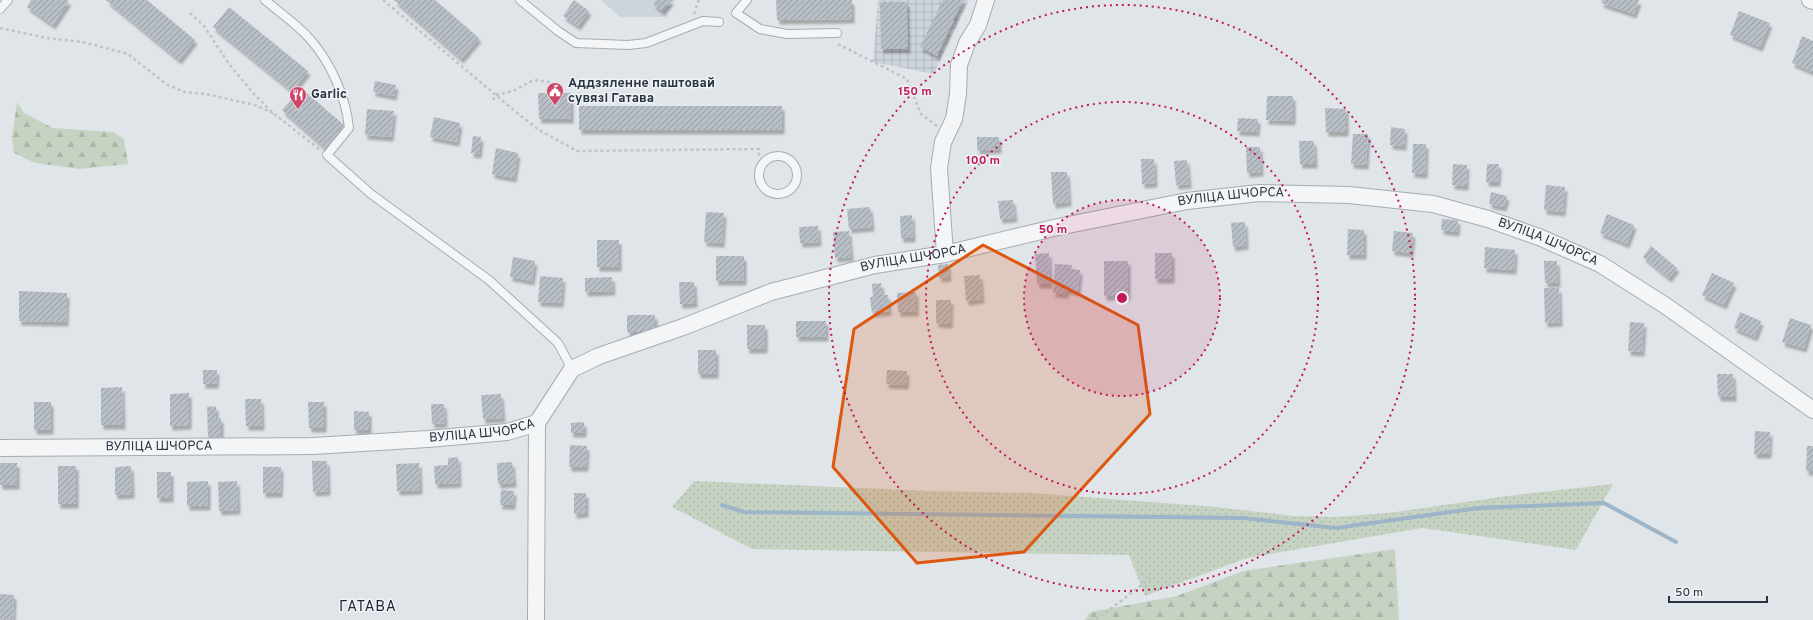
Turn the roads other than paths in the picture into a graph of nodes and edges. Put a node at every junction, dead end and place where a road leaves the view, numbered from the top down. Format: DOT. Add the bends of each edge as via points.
graph roads {
  1 [pos="8,0"];
  2 [pos="265,0"];
  3 [pos="520,0"];
  4 [pos="747,0"];
  5 [pos="986,0"];
  6 [pos="1810,0"];
  7 [pos="1813,1"];
  8 [pos="0,9"];
  9 [pos="719,22"];
  10 [pos="837,33"];
  11 [pos="783,156"];
  12 [pos="945,254"];
  13 [pos="572,369"];
  14 [pos="1813,410"];
  15 [pos="537,423"];
  16 [pos="0,448"];
  17 [pos="536,620"];
  1 -- 8 [label="lane"];
  2 -- 13 [label="lane" via="309,38 323,55 348,111 349,128 327,155 371,194 489,280 558,343"];
  3 -- 9 [label="lane" via="576,43 646,44 703,21"];
  4 -- 10 [label="lane" via="736,13 760,29 787,34"];
  5 -- 12 [label="street" via="978,26 967,43 959,65 954,118 943,142 939,168"];
  6 -- 7 [label="street"];
  11 -- 11 [label="lane" via="796,166 797,180 788,191 778,194 770,192 761,184 760,169 768,158"];
  12 -- 13 [label="street, ВУЛІЦА ШЧОРСА" via="875,265 771,292 683,327 599,356"];
  12 -- 14 [label="street, ВУЛІЦА ШЧОРСА" via="1058,227 1187,201 1259,193 1349,195 1433,204 1488,219 1539,237 1600,264 1666,306"];
  13 -- 15 [label="street, ВУЛІЦА ШЧОРСА"];
  15 -- 16 [label="street, ВУЛІЦА ШЧОРСА" via="507,432 313,446"];
  15 -- 17 [label="street"];
}
